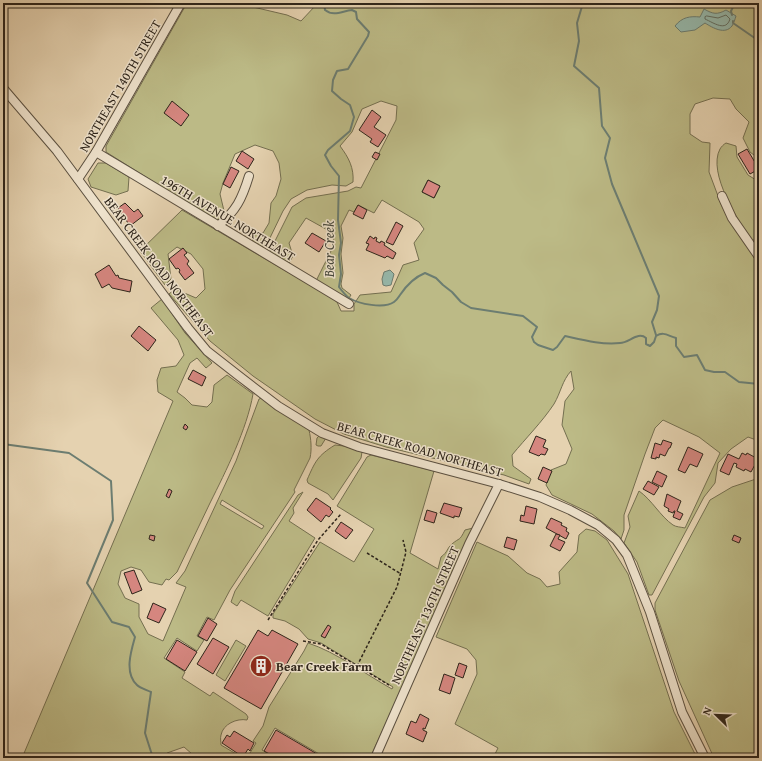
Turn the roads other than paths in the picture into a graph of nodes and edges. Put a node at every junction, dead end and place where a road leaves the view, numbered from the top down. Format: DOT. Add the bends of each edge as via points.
graph roads {
  1 [pos="181,3"];
  2 [pos="3,88"];
  3 [pos="96,152"];
  4 [pos="249,176"];
  5 [pos="78,179"];
  6 [pos="722,196"];
  7 [pos="218,226"];
  8 [pos="759,257"];
  9 [pos="348,304"];
  10 [pos="499,484"];
  11 [pos="375,758"];
  12 [pos="705,758"];
  1 -- 3 [label="street, NORTHEAST 140TH STREET"];
  2 -- 5 [label="street, BEAR CREEK ROAD NORTHEAST"];
  3 -- 5 [label="street, NORTHEAST 140TH STREET"];
  3 -- 7 [label="street, 196TH AVENUE NORTHEAST"];
  4 -- 7 [label="street" via="241,200 230,216"];
  5 -- 10 [label="street, BEAR CREEK ROAD NORTHEAST" via="188,328 208,351 278,406 322,433 347,442"];
  6 -- 8 [label="street" via="732,218"];
  7 -- 9 [label="street, 196TH AVENUE NORTHEAST"];
  10 -- 11 [label="street, NORTHEAST 136TH STREET" via="469,544"];
  10 -- 12 [label="street, BEAR CREEK ROAD NORTHEAST" via="570,510 598,525 616,540 627,555 638,581 682,712"];
}
